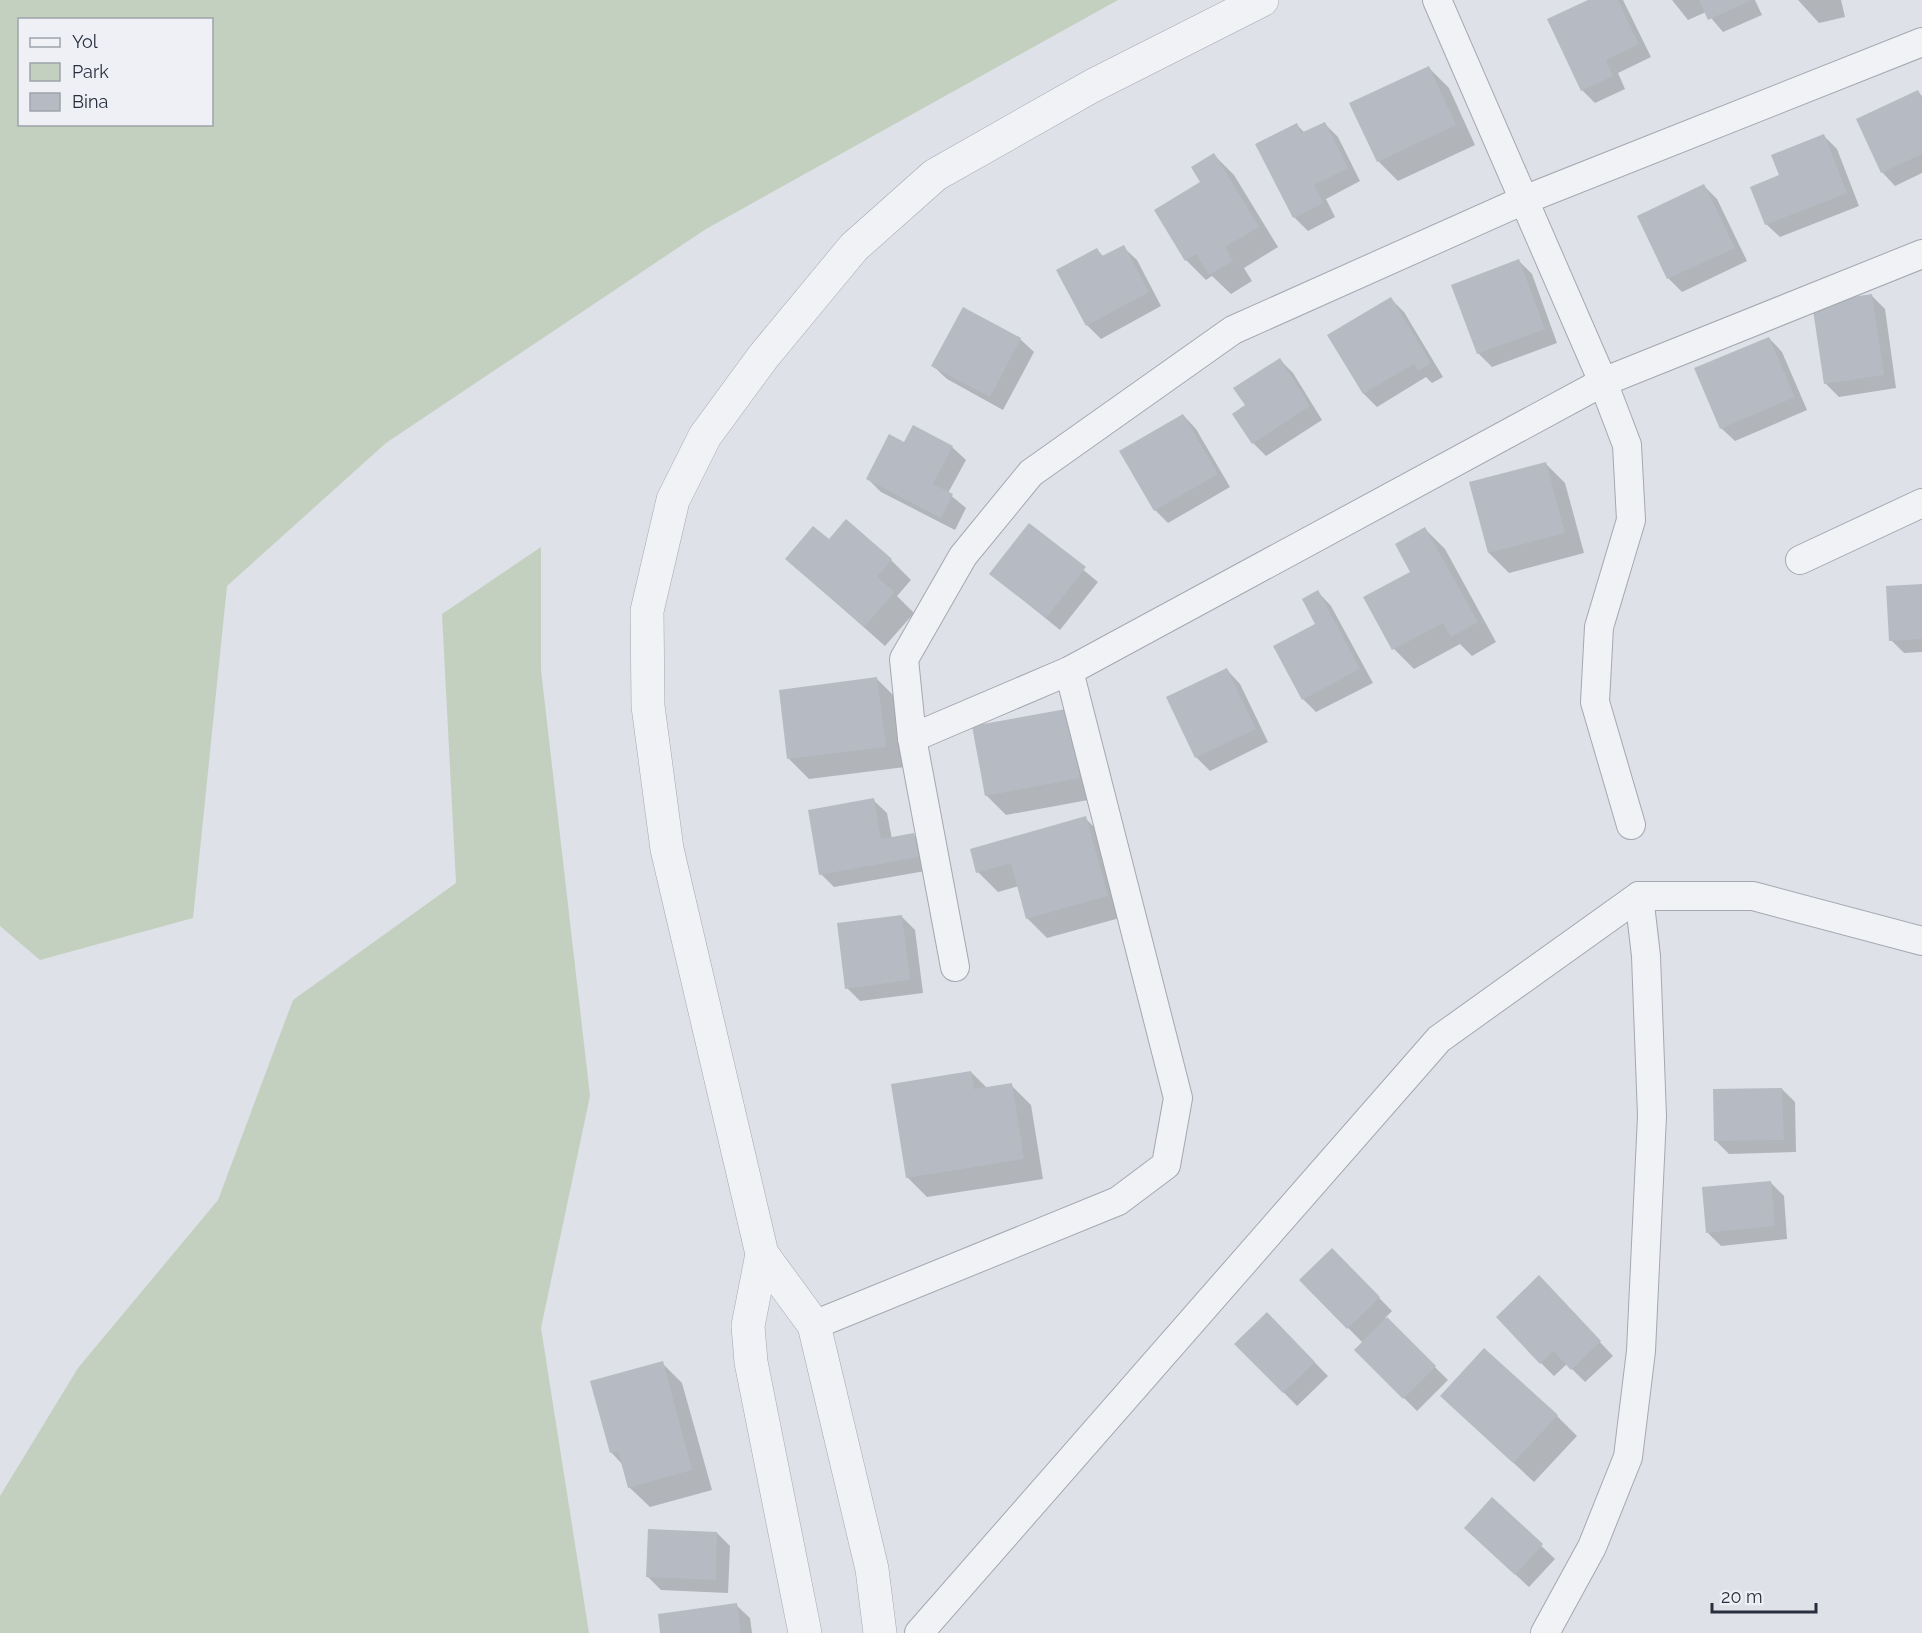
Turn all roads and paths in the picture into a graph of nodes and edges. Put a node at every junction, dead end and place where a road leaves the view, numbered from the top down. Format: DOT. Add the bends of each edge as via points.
graph roads {
  1 [pos="1262,0"];
  2 [pos="1437,0"];
  3 [pos="1922,42"];
  4 [pos="1524,200"];
  5 [pos="1922,254"];
  6 [pos="1603,382"];
  7 [pos="1922,503"];
  8 [pos="1800,560"];
  9 [pos="1070,671"];
  10 [pos="912,738"];
  11 [pos="1631,825"];
  12 [pos="1639,896"];
  13 [pos="1922,941"];
  14 [pos="955,967"];
  15 [pos="762,1254"];
  16 [pos="814,1325"];
  17 [pos="805,1633"];
  18 [pos="880,1633"];
  19 [pos="919,1633"];
  20 [pos="1545,1633"];
  1 -- 15 [label="street" via="1092,86 935,175 854,247 763,357 705,435 672,500 647,611 648,706 668,849"];
  2 -- 4 [label="street"];
  3 -- 4 [label="street"];
  4 -- 6 [label="street"];
  4 -- 10 [label="street" via="1233,330 1030,472 963,556 904,659"];
  5 -- 6 [label="street"];
  6 -- 9 [label="street"];
  6 -- 11 [label="street" via="1627,445 1631,520 1599,627 1595,702"];
  7 -- 8 [label="street"];
  9 -- 10 [label="street"];
  9 -- 16 [label="street" via="1178,1098 1166,1165 1118,1201"];
  10 -- 14 [label="street"];
  12 -- 13 [label="street" via="1753,896"];
  12 -- 19 [label="street" via="1439,1039"];
  12 -- 20 [label="street" via="1646,956 1652,1116 1638,1374 1628,1457 1592,1547"];
  15 -- 16 [label="street"];
  15 -- 17 [label="street" via="748,1326 751,1362"];
  16 -- 18 [label="street" via="872,1569"];
}
